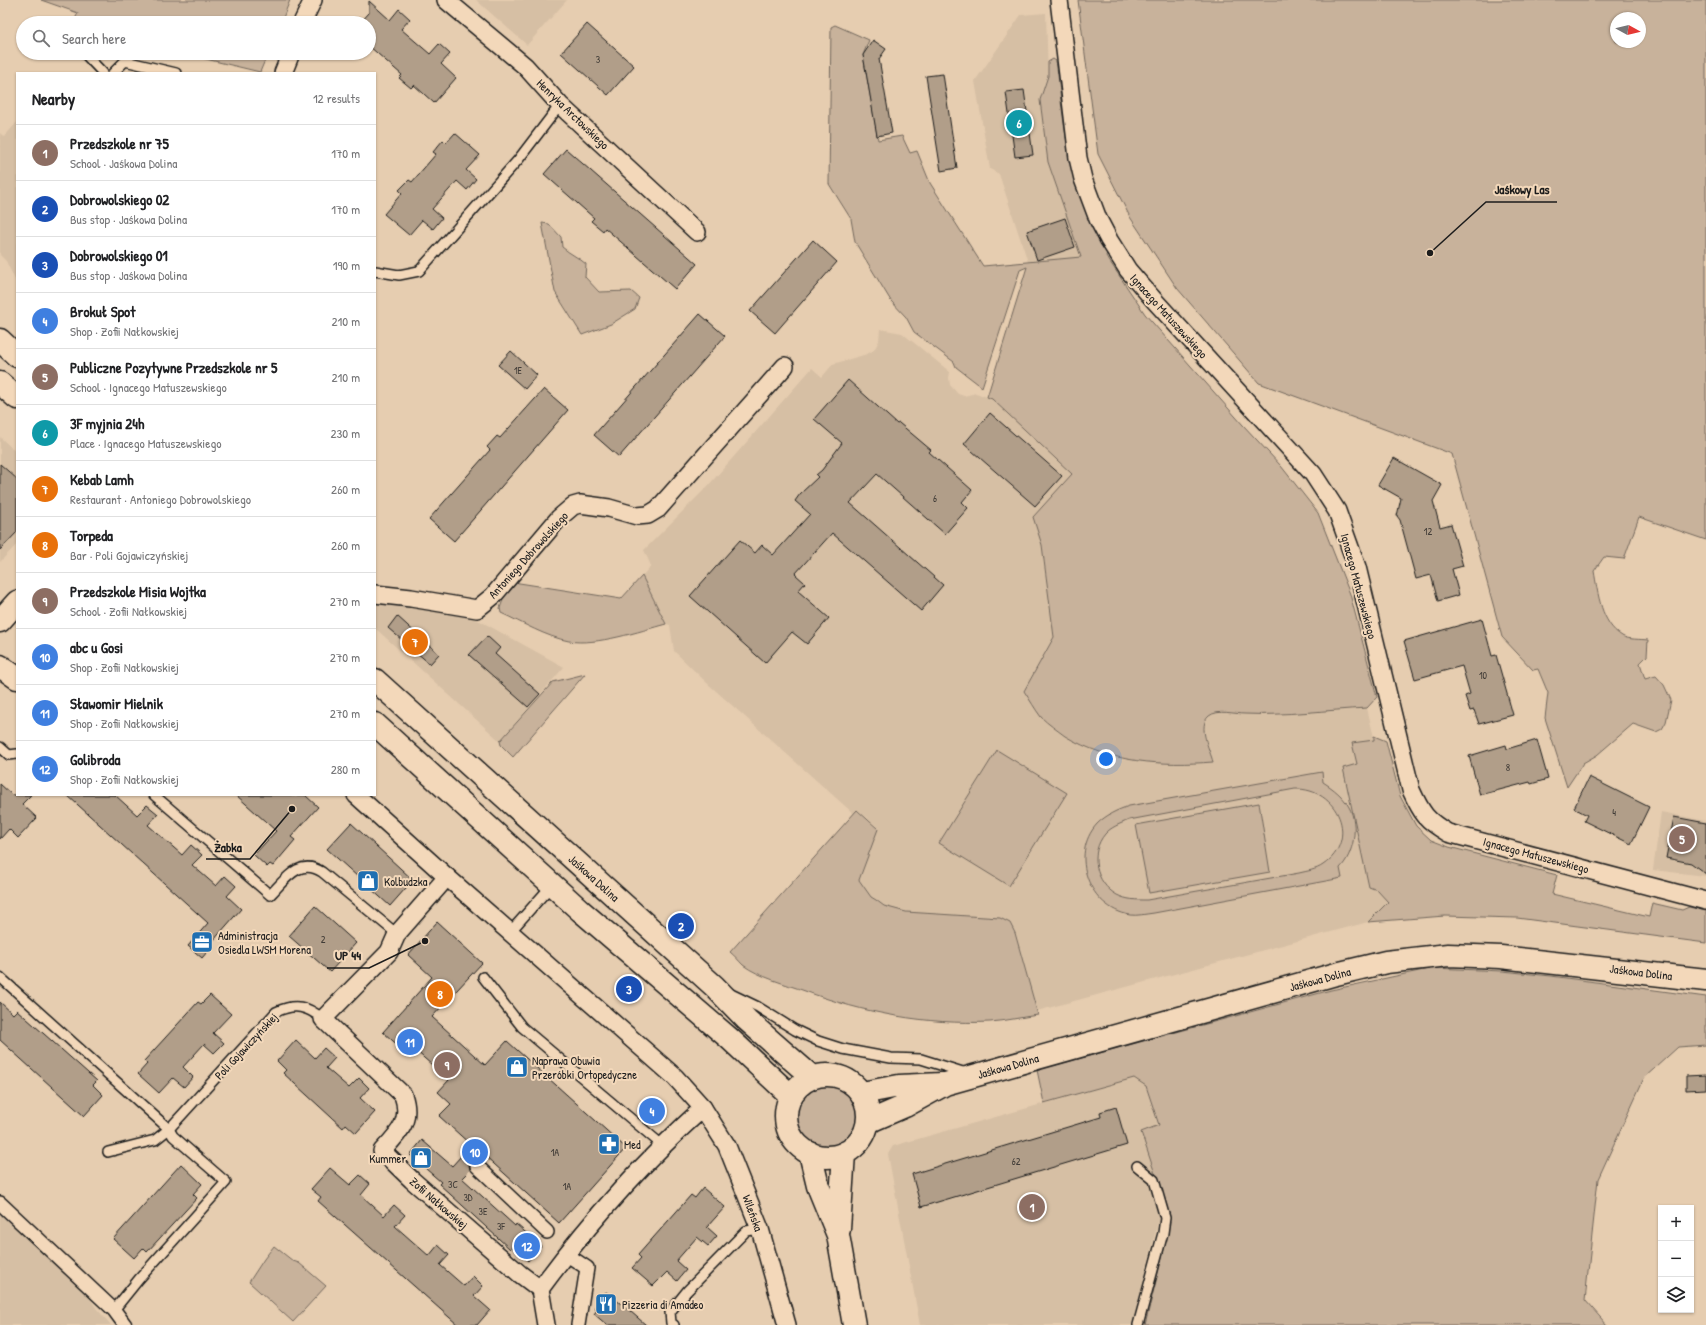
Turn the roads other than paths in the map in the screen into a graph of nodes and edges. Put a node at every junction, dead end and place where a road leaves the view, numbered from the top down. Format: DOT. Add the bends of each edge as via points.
graph roads {
  1 [pos="313,0"];
  2 [pos="446,0"];
  3 [pos="1059,0"];
  4 [pos="305,16"];
  5 [pos="91,60"];
  6 [pos="289,60"];
  7 [pos="103,72"];
  8 [pos="114,72"];
  9 [pos="172,72"];
  10 [pos="284,72"];
  11 [pos="560,105"];
  12 [pos="697,232"];
  13 [pos="376,271"];
  14 [pos="0,340"];
  15 [pos="16,355"];
  16 [pos="785,366"];
  17 [pos="0,383"];
  18 [pos="16,397"];
  19 [pos="376,594"];
  20 [pos="16,603"];
  21 [pos="0,621"];
  22 [pos="0,666"];
  23 [pos="16,677"];
  24 [pos="376,681"];
  25 [pos="376,725"];
  26 [pos="0,746"];
  27 [pos="16,754"];
  28 [pos="157,796"];
  29 [pos="357,796"];
  30 [pos="447,877"];
  31 [pos="552,885"];
  32 [pos="1706,901"];
  33 [pos="510,932"];
  34 [pos="397,934"];
  35 [pos="0,977"];
  36 [pos="483,977"];
  37 [pos="1706,980"];
  38 [pos="714,986"];
  39 [pos="323,1018"];
  40 [pos="975,1076"];
  41 [pos="812,1077"];
  42 [pos="945,1084"];
  43 [pos="862,1093"];
  44 [pos="791,1096"];
  45 [pos="703,1108"];
  46 [pos="868,1122"];
  47 [pos="168,1129"];
  48 [pos="662,1146"];
  49 [pos="108,1152"];
  50 [pos="810,1153"];
  51 [pos="844,1154"];
  52 [pos="477,1166"];
  53 [pos="1137,1166"];
  54 [pos="0,1203"];
  55 [pos="760,1229"];
  56 [pos="547,1232"];
  57 [pos="838,1235"];
  58 [pos="566,1254"];
  59 [pos="540,1289"];
  60 [pos="114,1310"];
  61 [pos="125,1325"];
  62 [pos="546,1325"];
  63 [pos="578,1325"];
  64 [pos="674,1325"];
  65 [pos="787,1325"];
  66 [pos="854,1325"];
  67 [pos="1138,1325"];
  1 -- 4 [label="street"];
  2 -- 11 [label="street, Henryka Arctowskiego" via="525,66"];
  3 -- 32 [label="street, Ignacego Matuszewskiego" via="1078,158 1098,219 1128,270 1313,474 1337,510 1357,567 1411,790 1420,811 1432,824 1448,833"];
  5 -- 7 [label="lane"];
  6 -- 10 [label="street"];
  8 -- 9 [label="lane" via="125,61"];
  11 -- 12 [label="street, Henryka Arctowskiego"];
  11 -- 13 [label="lane" via="518,160 419,271 399,275"];
  14 -- 15 [label="street"];
  16 -- 19 [label="street, Antoniego Dobrowolskiego" via="658,509 648,515 638,516 580,504 573,506 493,596 477,609"];
  17 -- 18 [label="street"];
  20 -- 21 [label="street"];
  22 -- 23 [label="street"];
  24 -- 38 [label="street, Jaśkowa Dolina"];
  25 -- 31 [label="street"];
  26 -- 27 [label="lane" via="9,755"];
  28 -- 34 [label="lane" via="270,895 298,869 313,867"];
  29 -- 30 [label="street"];
  30 -- 33 [label="street"];
  30 -- 34 [label="street"];
  31 -- 33 [label="lane"];
  31 -- 44 [label="street" via="730,1039"];
  33 -- 45 [label="street" via="675,1076"];
  34 -- 39 [label="street" via="388,952"];
  35 -- 47 [label="lane"];
  36 -- 48 [label="lane" via="522,1027"];
  37 -- 40 [label="street, Jaśkowa Dolina" via="1501,957 1448,955 1416,958 1336,974"];
  38 -- 40 [label="lane" via="758,1007 818,1041 843,1049 891,1058 921,1059"];
  38 -- 41 [label="street, Jaśkowa Dolina" via="746,1020"];
  39 -- 47 [label="lane, Poli Gojawiczyńskiej" via="315,1012 288,1006 276,1012"];
  39 -- 59 [label="street, Zofii Nałkowskiej" via="403,1095 406,1104 405,1121 400,1132 382,1151 412,1180"];
  40 -- 42 [label="street, Jaśkowa Dolina"];
  41 -- 43 [label="street" via="826,1074 839,1076 852,1082"];
  41 -- 44 [label="street" via="800,1085"];
  42 -- 43 [label="street, Jaśkowa Dolina" via="899,1086"];
  42 -- 46 [label="street, Jaśkowa Dolina" via="905,1106"];
  43 -- 46 [label="street" via="868,1107"];
  44 -- 50 [label="street" via="786,1112 788,1129 800,1147"];
  45 -- 48 [label="street"];
  45 -- 55 [label="street, Wileńska" via="727,1146"];
  46 -- 51 [label="street" via="860,1141"];
  47 -- 49 [label="lane, Poli Gojawiczyńskiej" via="155,1140"];
  47 -- 60 [label="lane" via="226,1182 139,1278"];
  48 -- 58 [label="street"];
  50 -- 51 [label="street" via="833,1157"];
  50 -- 57 [label="street" via="818,1186"];
  51 -- 57 [label="street"];
  52 -- 56 [label="street"];
  53 -- 67 [label="lane" via="1154,1180 1165,1218"];
  54 -- 60 [label="street"];
  55 -- 64 [label="lane" via="746,1232 687,1291 670,1312 671,1323"];
  55 -- 65 [label="street, Wileńska"];
  57 -- 66 [label="street"];
  58 -- 59 [label="street"];
  58 -- 63 [label="street" via="587,1268"];
  59 -- 62 [label="street"];
  60 -- 61 [label="street"];
}
